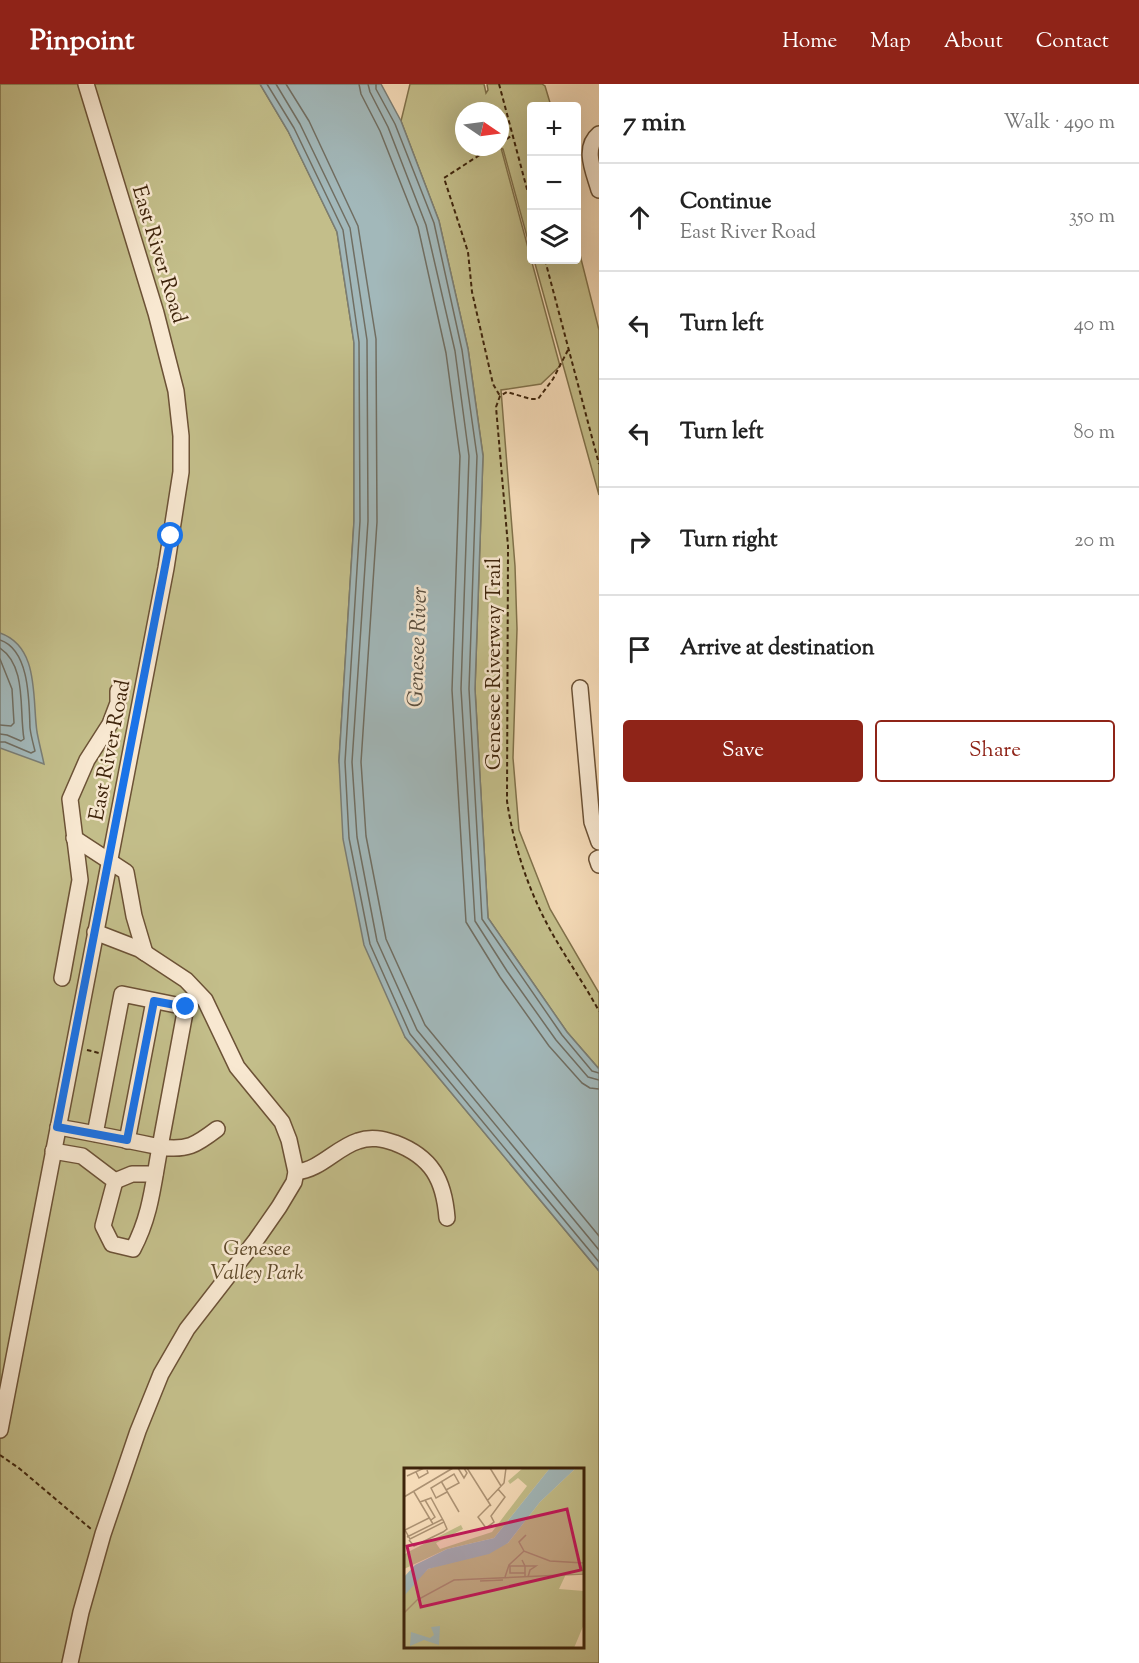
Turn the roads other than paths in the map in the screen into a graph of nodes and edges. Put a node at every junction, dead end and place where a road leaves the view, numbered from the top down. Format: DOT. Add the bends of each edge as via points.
graph roads {
  1 [pos="86,84"];
  2 [pos="599,134"];
  3 [pos="599,190"];
  4 [pos="580,688"];
  5 [pos="118,692"];
  6 [pos="74,838"];
  7 [pos="599,842"];
  8 [pos="599,858"];
  9 [pos="109,860"];
  10 [pos="599,865"];
  11 [pos="95,932"];
  12 [pos="146,953"];
  13 [pos="62,978"];
  14 [pos="154,1001"];
  15 [pos="57,1127"];
  16 [pos="217,1129"];
  17 [pos="95,1134"];
  18 [pos="127,1140"];
  19 [pos="160,1147"];
  20 [pos="53,1151"];
  21 [pos="296,1172"];
  22 [pos="155,1174"];
  23 [pos="115,1181"];
  24 [pos="447,1218"];
  25 [pos="0,1430"];
  26 [pos="70,1663"];
  1 -- 9 [label="street, East River Road" via="170,362 181,436 179,490"];
  2 -- 3 [label="street" via="589,151"];
  4 -- 7 [label="street" via="592,822"];
  5 -- 6 [label="street" via="110,724 87,760 70,799"];
  6 -- 9 [label="street"];
  6 -- 13 [label="street" via="80,880"];
  8 -- 10 [label="street"];
  9 -- 11 [label="street, East River Road"];
  9 -- 12 [label="street" via="126,872"];
  11 -- 12 [label="street"];
  11 -- 15 [label="street, East River Road"];
  12 -- 21 [label="street" via="186,980 205,1000 237,1067 282,1122"];
  14 -- 17 [label="street" via="122,994"];
  14 -- 18 [label="street"];
  14 -- 19 [label="street" via="186,1007"];
  15 -- 17 [label="street"];
  15 -- 20 [label="street, East River Road"];
  16 -- 19 [label="street" via="183,1148"];
  17 -- 18 [label="street"];
  18 -- 19 [label="street"];
  19 -- 22 [label="street"];
  20 -- 23 [label="street" via="82,1156"];
  20 -- 25 [label="street, East River Road"];
  21 -- 24 [label="street" via="313,1167 358,1141 376,1138 392,1142 420,1156 432,1168 444,1195"];
  21 -- 26 [label="street" via="274,1214 187,1329 165,1366 103,1534"];
  22 -- 23 [label="street" via="132,1174"];
  22 -- 23 [label="street" via="143,1230 133,1249 112,1244 103,1226"];
}
